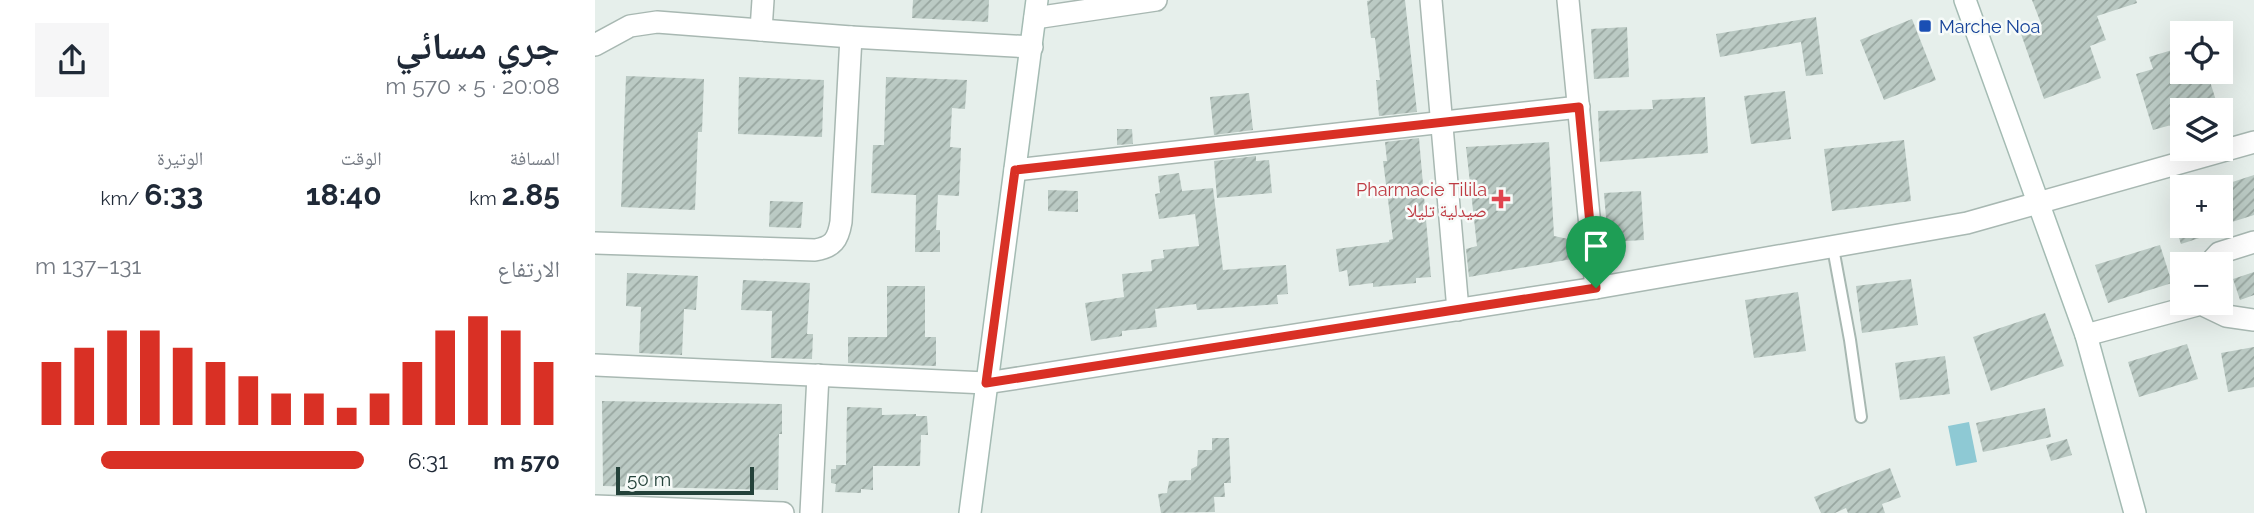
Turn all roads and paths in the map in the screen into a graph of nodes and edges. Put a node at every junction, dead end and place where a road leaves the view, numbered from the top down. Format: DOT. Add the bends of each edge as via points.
graph roads {
  1 [pos="763,0"];
  2 [pos="1156,0"];
  3 [pos="1431,0"];
  4 [pos="1568,0"];
  5 [pos="1965,0"];
  6 [pos="1036,9"];
  7 [pos="761,30"];
  8 [pos="851,37"];
  9 [pos="595,45"];
  10 [pos="1032,47"];
  11 [pos="1579,107"];
  12 [pos="1441,124"];
  13 [pos="2254,142"];
  14 [pos="1015,170"];
  15 [pos="2038,204"];
  16 [pos="2254,242"];
  17 [pos="595,243"];
  18 [pos="1833,248"];
  19 [pos="2222,252"];
  20 [pos="1596,288"];
  21 [pos="1458,310"];
  22 [pos="2170,312"];
  23 [pos="2225,315"];
  24 [pos="2254,320"];
  25 [pos="2085,335"];
  26 [pos="595,365"];
  27 [pos="818,375"];
  28 [pos="986,383"];
  29 [pos="1861,417"];
  30 [pos="595,506"];
  31 [pos="783,513"];
  32 [pos="811,513"];
  33 [pos="970,513"];
  34 [pos="2135,513"];
  1 -- 7 [label="street"];
  2 -- 6 [label="street"];
  3 -- 12 [label="street"];
  4 -- 11 [label="street"];
  5 -- 15 [label="street"];
  6 -- 10 [label="street"];
  7 -- 8 [label="street"];
  7 -- 9 [label="street" via="640,23"];
  8 -- 10 [label="street"];
  8 -- 17 [label="street" via="841,222 834,243 815,250"];
  10 -- 14 [label="street"];
  11 -- 12 [label="street"];
  11 -- 20 [label="street"];
  12 -- 14 [label="street"];
  12 -- 21 [label="street"];
  13 -- 15 [label="street"];
  14 -- 28 [label="street"];
  15 -- 18 [label="street" via="1967,223"];
  15 -- 25 [label="street"];
  16 -- 19 [label="street"];
  18 -- 20 [label="street"];
  18 -- 29 [label="lane"];
  20 -- 21 [label="street"];
  21 -- 28 [label="street"];
  22 -- 25 [label="street"];
  23 -- 24 [label="street"];
  25 -- 34 [label="street"];
  26 -- 27 [label="street"];
  27 -- 28 [label="street"];
  27 -- 32 [label="street"];
  28 -- 33 [label="street"];
  30 -- 31 [label="street"];
}
